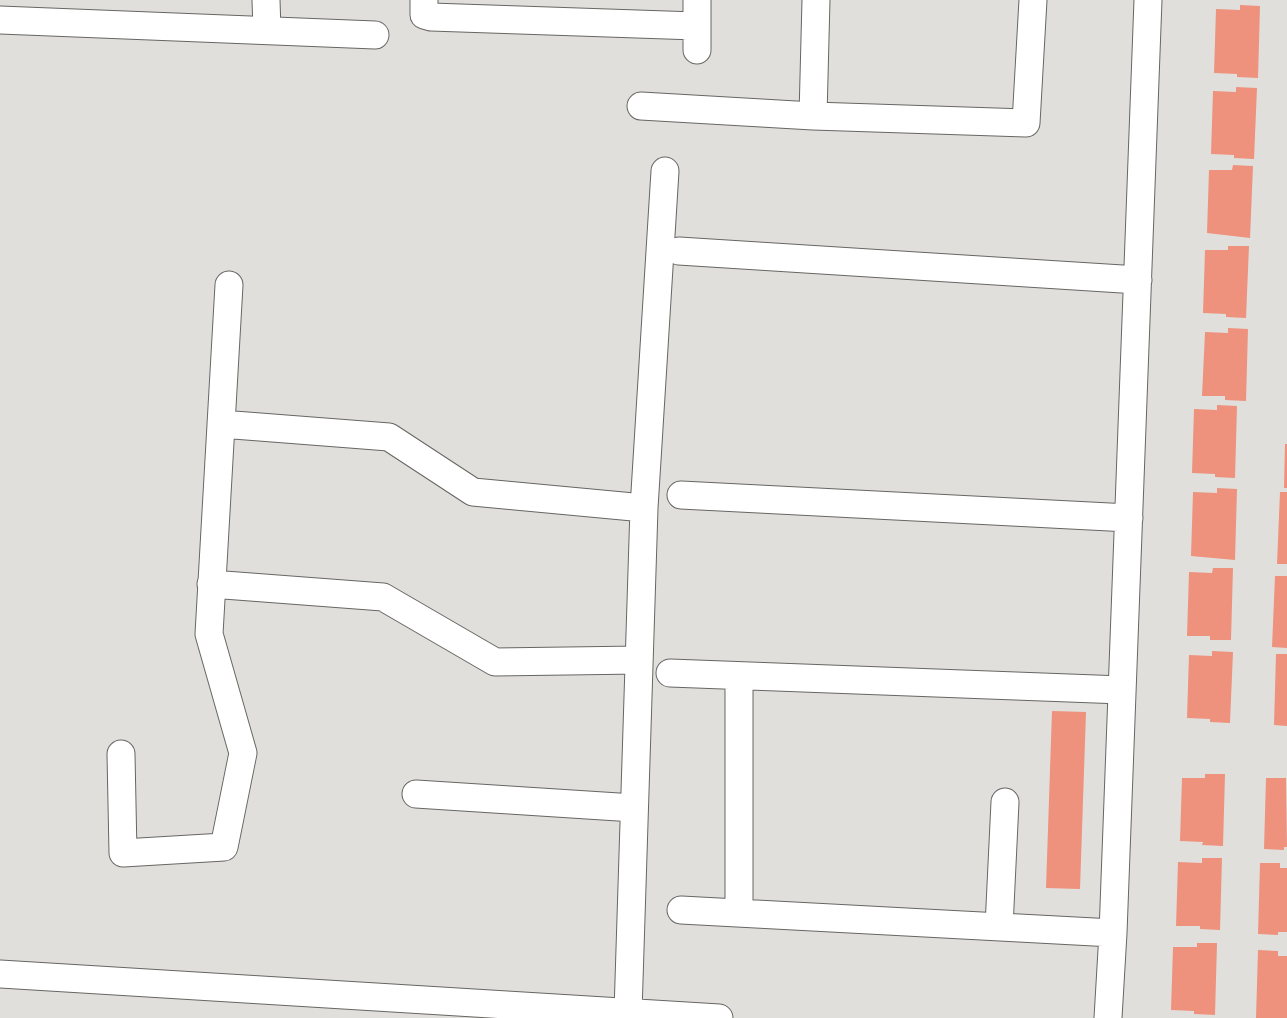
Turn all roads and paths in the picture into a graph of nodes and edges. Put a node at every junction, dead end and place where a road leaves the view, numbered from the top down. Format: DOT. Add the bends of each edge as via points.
graph roads {
  1 [pos="266,0"];
  2 [pos="424,0"];
  3 [pos="816,0"];
  4 [pos="1032,0"];
  5 [pos="1148,0"];
  6 [pos="0,20"];
  7 [pos="696,25"];
  8 [pos="267,30"];
  9 [pos="375,34"];
  10 [pos="641,106"];
  11 [pos="813,117"];
  12 [pos="665,171"];
  13 [pos="679,251"];
  14 [pos="1138,280"];
  15 [pos="230,285"];
  16 [pos="221,424"];
  17 [pos="681,495"];
  18 [pos="644,508"];
  19 [pos="1129,518"];
  20 [pos="211,584"];
  21 [pos="639,660"];
  22 [pos="670,673"];
  23 [pos="739,676"];
  24 [pos="1122,690"];
  25 [pos="121,754"];
  26 [pos="416,794"];
  27 [pos="1005,802"];
  28 [pos="634,808"];
  29 [pos="681,910"];
  30 [pos="739,913"];
  31 [pos="999,927"];
  32 [pos="1113,933"];
  33 [pos="0,974"];
  34 [pos="628,1012"];
  35 [pos="719,1018"];
  36 [pos="1108,1018"];
  1 -- 8 [label="street"];
  2 -- 7 [label="street" via="424,15 431,17"];
  3 -- 11 [label="street"];
  4 -- 11 [label="street" via="1026,123"];
  5 -- 14 [label="street"];
  6 -- 8 [label="street"];
  8 -- 9 [label="street"];
  10 -- 11 [label="street"];
  12 -- 18 [label="street"];
  13 -- 14 [label="street"];
  14 -- 19 [label="street"];
  15 -- 16 [label="street"];
  16 -- 18 [label="street" via="389,437 473,492"];
  16 -- 20 [label="street"];
  17 -- 19 [label="street"];
  18 -- 21 [label="street"];
  19 -- 24 [label="street"];
  20 -- 21 [label="street" via="383,597 495,662"];
  20 -- 25 [label="street" via="209,634 243,753 224,847 123,853"];
  21 -- 28 [label="street"];
  22 -- 23 [label="street"];
  23 -- 24 [label="street"];
  23 -- 30 [label="street"];
  24 -- 32 [label="street"];
  26 -- 28 [label="street"];
  27 -- 31 [label="street"];
  28 -- 34 [label="street"];
  29 -- 30 [label="street"];
  30 -- 31 [label="street"];
  31 -- 32 [label="street"];
  32 -- 36 [label="street"];
  33 -- 34 [label="street"];
  34 -- 35 [label="street"];
}
